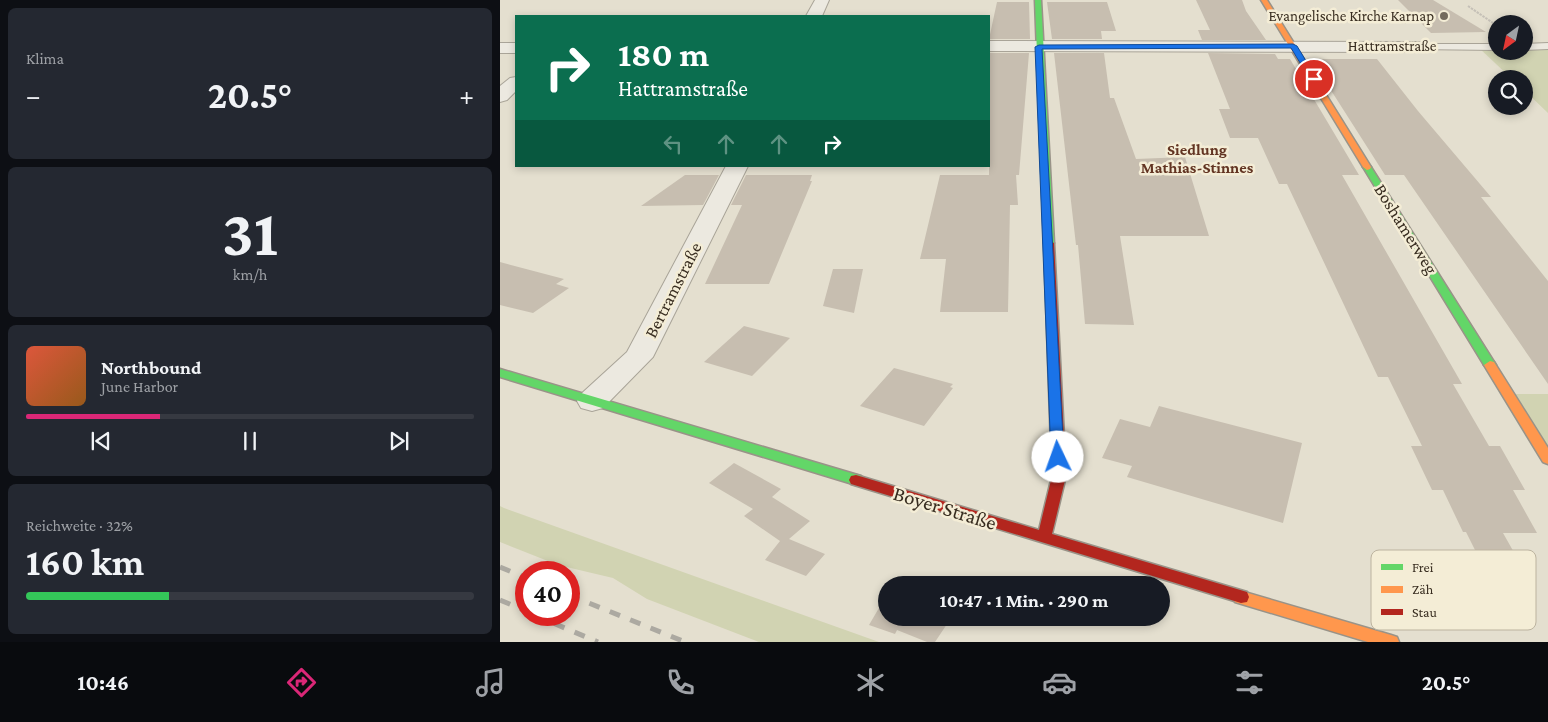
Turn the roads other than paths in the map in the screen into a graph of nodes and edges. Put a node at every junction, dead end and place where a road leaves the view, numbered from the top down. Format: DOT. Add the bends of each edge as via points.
graph roads {
  1 [pos="822,0"];
  2 [pos="1038,0"];
  3 [pos="1264,0"];
  4 [pos="814,15"];
  5 [pos="990,46"];
  6 [pos="1293,46"];
  7 [pos="1548,46"];
  8 [pos="1039,47"];
  9 [pos="1418,47"];
  10 [pos="1488,47"];
  11 [pos="1533,47"];
  12 [pos="500,48"];
  13 [pos="515,48"];
  14 [pos="515,83"];
  15 [pos="500,96"];
  16 [pos="736,167"];
  17 [pos="500,373"];
  18 [pos="592,401"];
  19 [pos="1548,459"];
  20 [pos="1044,538"];
  21 [pos="1391,642"];
  1 -- 4 [label="street"];
  2 -- 8 [label="street"];
  3 -- 6 [label="street, Boshamerweg"];
  5 -- 8 [label="street, Hattramstraße"];
  6 -- 8 [label="street, Hattramstraße"];
  6 -- 9 [label="street, Hattramstraße"];
  6 -- 19 [label="street, Boshamerweg"];
  7 -- 11 [label="lane"];
  8 -- 20 [label="street" via="1058,476"];
  9 -- 10 [label="lane, Hattramstraße"];
  12 -- 13 [label="street"];
  14 -- 15 [label="street"];
  16 -- 18 [label="street, Bertramstraße" via="639,356"];
  17 -- 18 [label="street, Boyer Straße"];
  18 -- 20 [label="street, Boyer Straße"];
  20 -- 21 [label="street, Boyer Straße"];
}
